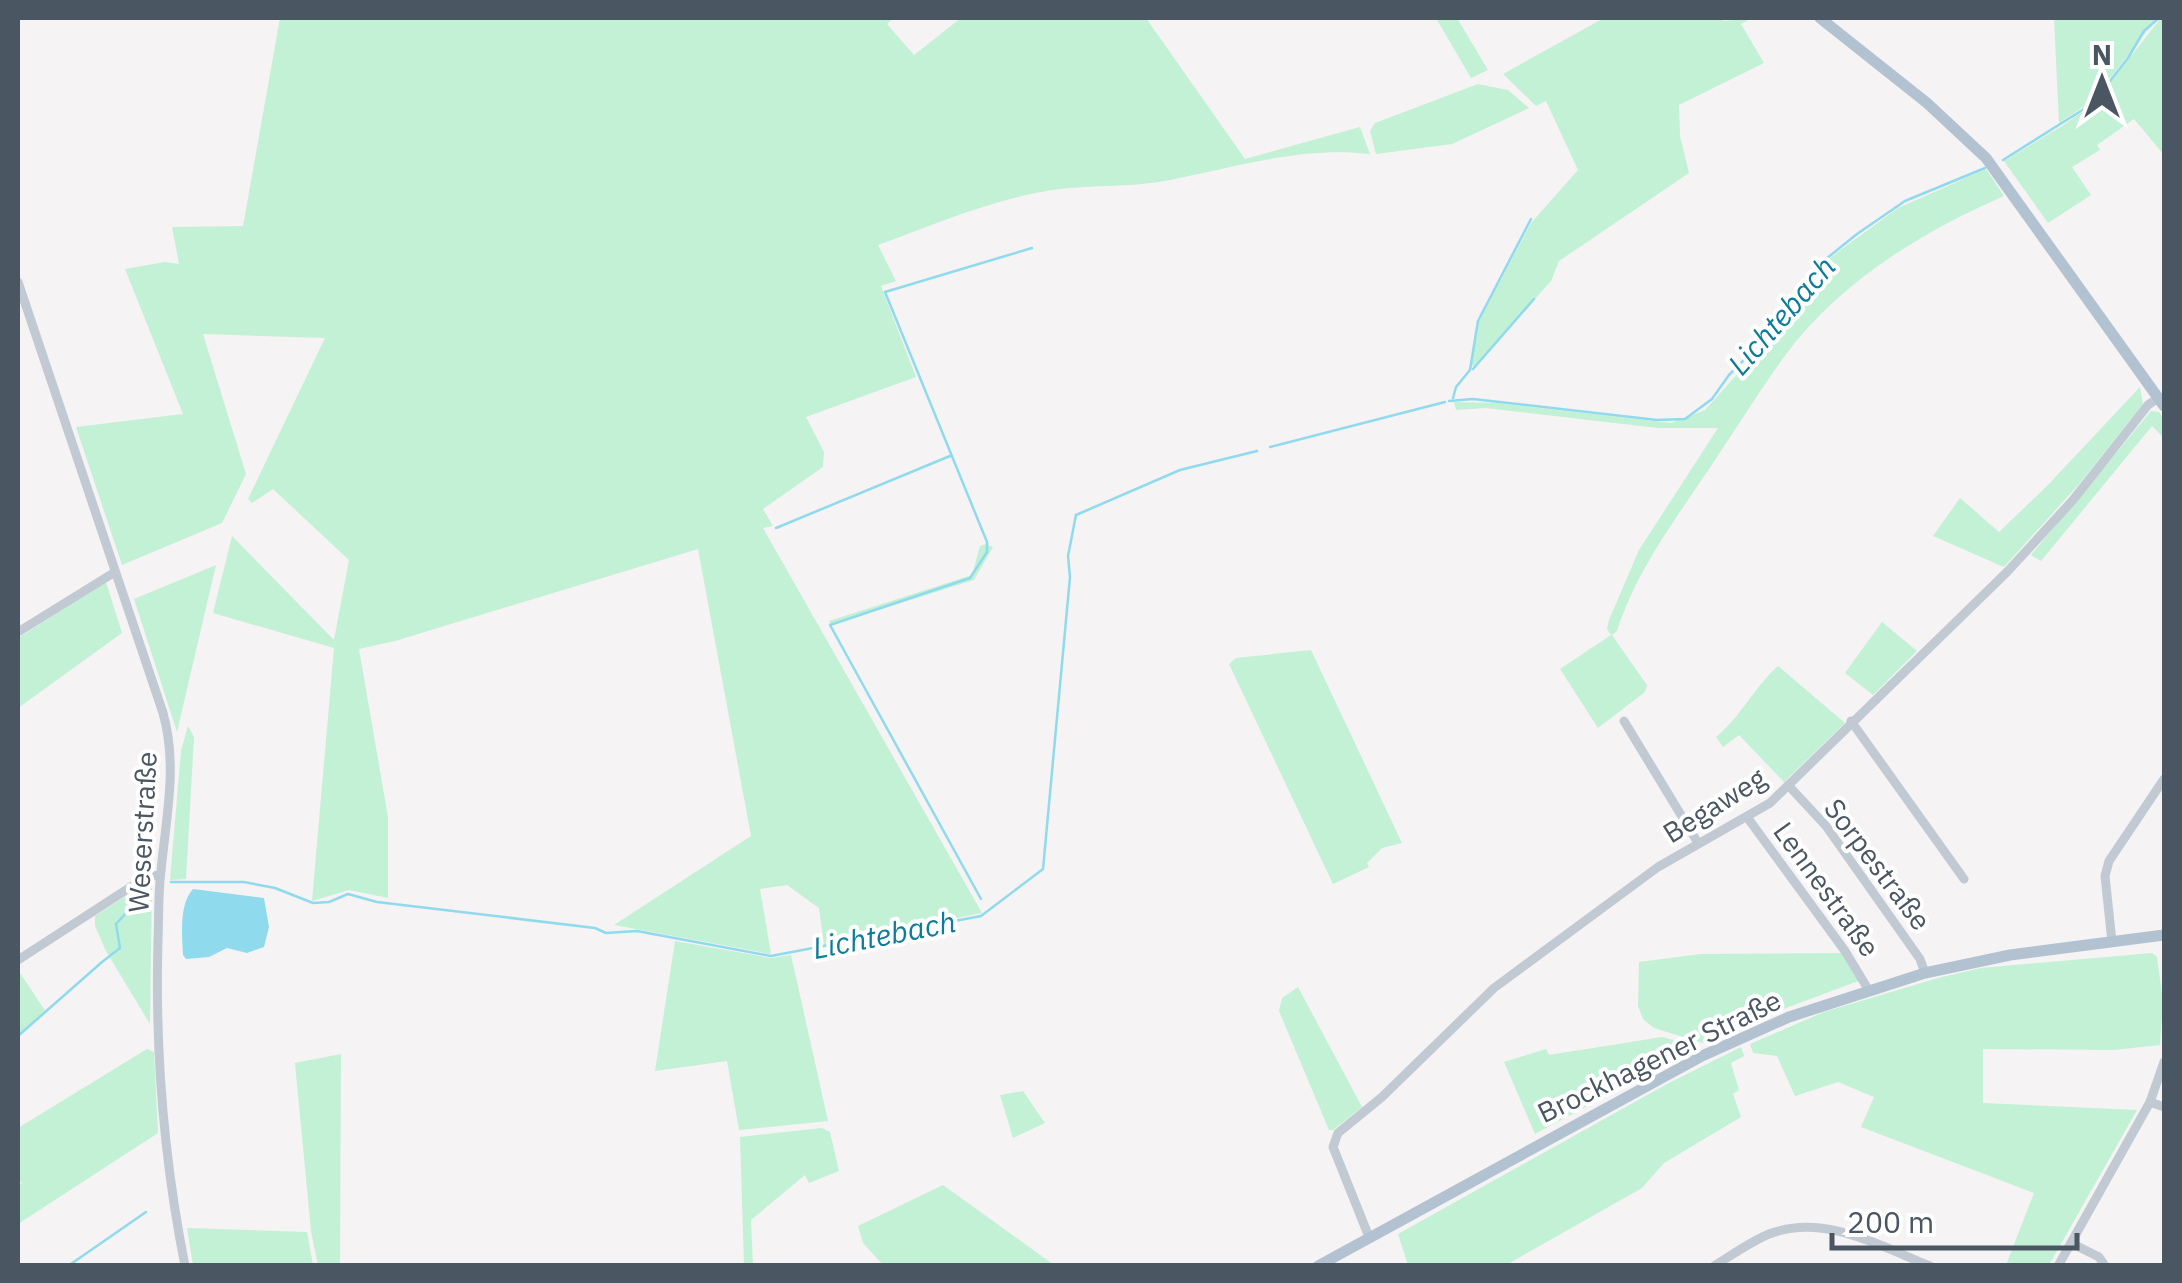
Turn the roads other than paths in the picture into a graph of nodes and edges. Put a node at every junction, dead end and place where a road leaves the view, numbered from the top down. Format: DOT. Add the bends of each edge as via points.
graph roads {
  1 [pos="1820,18"];
  2 [pos="18,282"];
  3 [pos="2161,402"];
  4 [pos="114,572"];
  5 [pos="18,632"];
  6 [pos="1624,721"];
  7 [pos="1851,721"];
  8 [pos="2164,778"];
  9 [pos="1788,786"];
  10 [pos="1747,817"];
  11 [pos="1698,843"];
  12 [pos="160,876"];
  13 [pos="1964,878"];
  14 [pos="2164,936"];
  15 [pos="2112,942"];
  16 [pos="18,960"];
  17 [pos="1924,973"];
  18 [pos="1868,989"];
  19 [pos="2164,1062"];
  20 [pos="2150,1102"];
  21 [pos="2164,1107"];
  22 [pos="1369,1237"];
  23 [pos="2071,1243"];
  24 [pos="185,1266"];
  25 [pos="1318,1266"];
  26 [pos="1714,1266"];
  27 [pos="1930,1266"];
  28 [pos="2058,1266"];
  29 [pos="2105,1266"];
  1 -- 3 [label="main road" via="1986,158"];
  2 -- 4 [label="street, Weserstraße"];
  3 -- 7 [label="street, Begaweg" via="2148,404 2006,572"];
  4 -- 5 [label="street"];
  4 -- 12 [label="street, Weserstraße" via="172,749"];
  6 -- 11 [label="street"];
  7 -- 9 [label="street, Begaweg"];
  7 -- 13 [label="street"];
  8 -- 15 [label="street" via="2109,861"];
  9 -- 10 [label="street, Begaweg"];
  9 -- 17 [label="street, Sorpestraße" via="1826,826"];
  10 -- 11 [label="street, Begaweg"];
  10 -- 18 [label="street, Lennestraße"];
  11 -- 22 [label="street, Begaweg" via="1494,988 1338,1133 1333,1147"];
  12 -- 16 [label="street" via="146,877"];
  12 -- 24 [label="street, Weserstraße" via="158,1028"];
  14 -- 15 [label="main road, Brockhagener Straße"];
  15 -- 17 [label="main road, Brockhagener Straße"];
  17 -- 18 [label="main road, Brockhagener Straße"];
  18 -- 22 [label="main road, Brockhagener Straße" via="1702,1056"];
  19 -- 20 [label="street"];
  20 -- 21 [label="street"];
  20 -- 23 [label="street"];
  22 -- 25 [label="main road, Brockhagener Straße"];
  23 -- 28 [label="street"];
  23 -- 29 [label="street"];
  26 -- 27 [label="street" via="1759,1239 1802,1227 1846,1233"];
}
